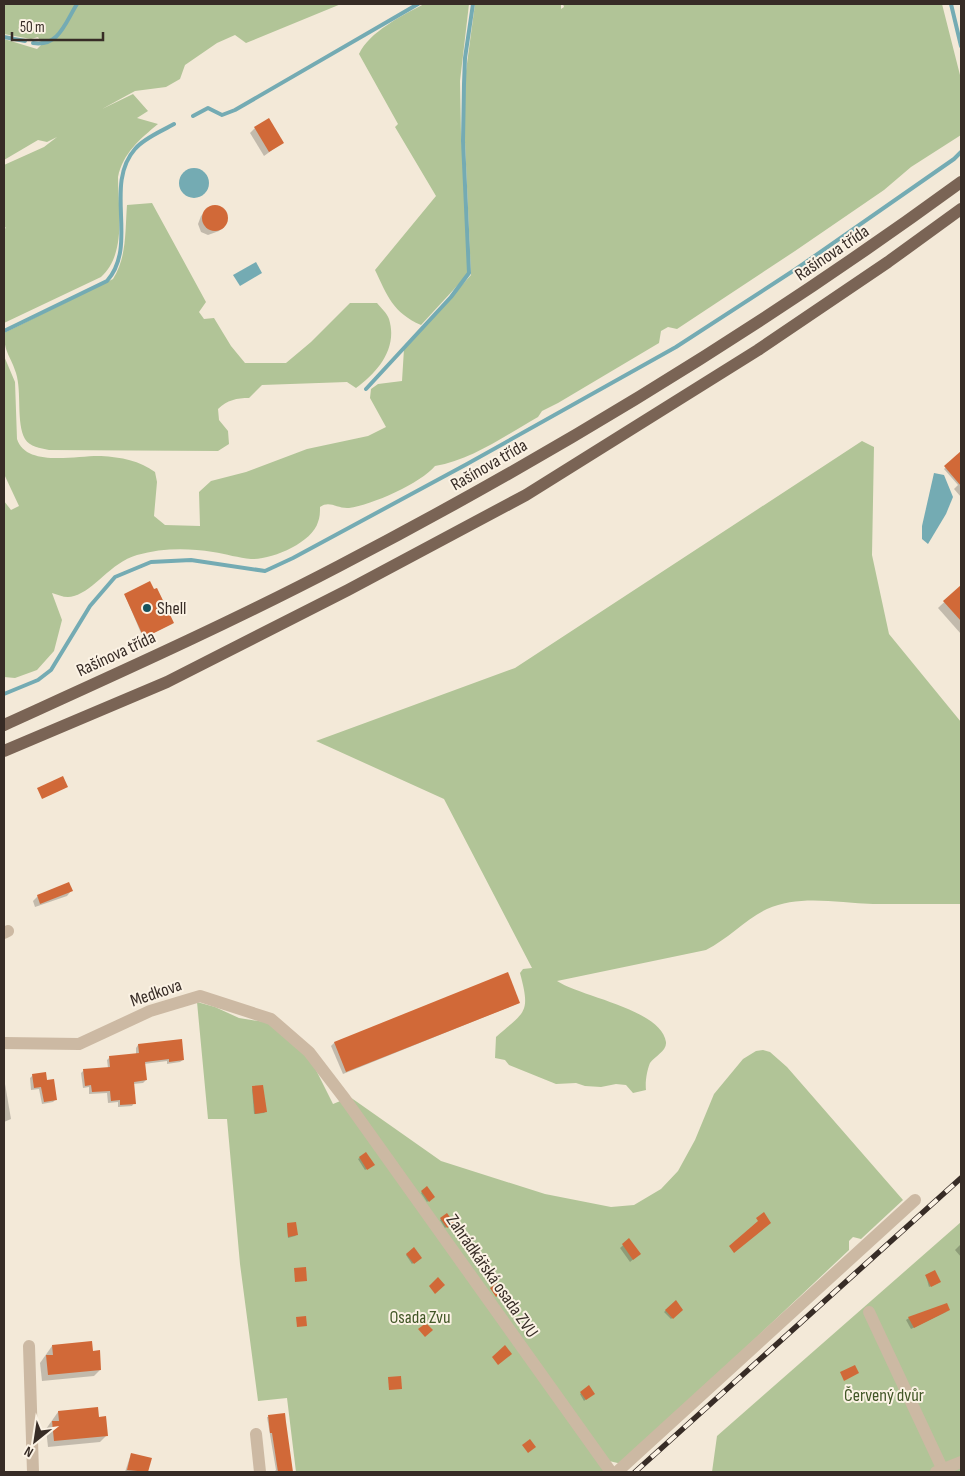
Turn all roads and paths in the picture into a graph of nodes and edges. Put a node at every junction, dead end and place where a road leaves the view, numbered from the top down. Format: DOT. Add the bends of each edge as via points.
graph roads {
  1 [pos="961,182"];
  2 [pos="961,209"];
  3 [pos="4,725"];
  4 [pos="4,751"];
  5 [pos="4,1043"];
  6 [pos="345,1099"];
  7 [pos="915,1200"];
  8 [pos="869,1312"];
  9 [pos="29,1346"];
  10 [pos="256,1434"];
  11 [pos="961,1462"];
  12 [pos="938,1470"];
  13 [pos="33,1472"];
  14 [pos="260,1472"];
  15 [pos="611,1472"];
  16 [pos="617,1472"];
  1 -- 3 [label="main road, Rašínova třída" via="745,332 624,408 439,513 318,577"];
  2 -- 4 [label="main road" via="758,350 526,494 167,682"];
  5 -- 6 [label="street, Medkova" via="79,1044 150,1011 200,996 271,1019 309,1052"];
  6 -- 15 [label="street, Zahrádkářská osada ZVU"];
  7 -- 16 [label="street"];
  8 -- 12 [label="street"];
  9 -- 13 [label="street"];
  10 -- 14 [label="street"];
  11 -- 12 [label="street"];
}
